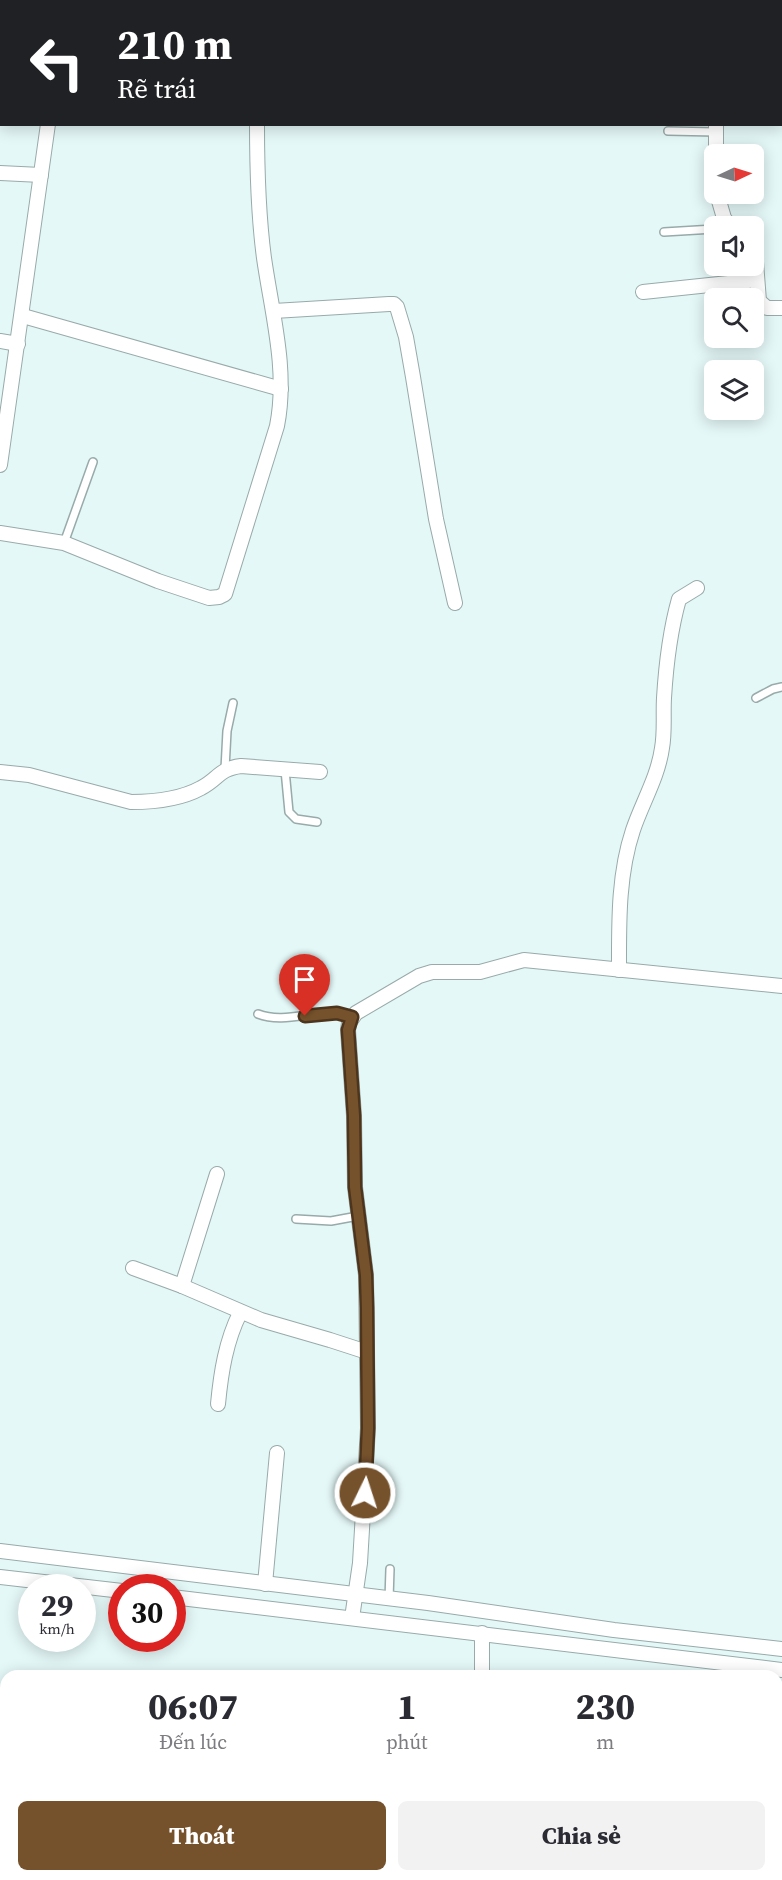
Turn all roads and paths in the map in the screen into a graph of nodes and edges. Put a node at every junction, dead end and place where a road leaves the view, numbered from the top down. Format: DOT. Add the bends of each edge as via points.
graph roads {
  1 [pos="48,126"];
  2 [pos="257,126"];
  3 [pos="716,128"];
  4 [pos="668,131"];
  5 [pos="716,144"];
  6 [pos="0,173"];
  7 [pos="41,175"];
  8 [pos="704,230"];
  9 [pos="664,232"];
  10 [pos="757,276"];
  11 [pos="757,280"];
  12 [pos="643,292"];
  13 [pos="782,308"];
  14 [pos="274,312"];
  15 [pos="23,316"];
  16 [pos="0,341"];
  17 [pos="18,344"];
  18 [pos="281,389"];
  19 [pos="93,462"];
  20 [pos="0,465"];
  21 [pos="0,533"];
  22 [pos="64,543"];
  23 [pos="697,588"];
  24 [pos="455,603"];
  25 [pos="782,687"];
  26 [pos="756,698"];
  27 [pos="233,702"];
  28 [pos="225,769"];
  29 [pos="285,770"];
  30 [pos="0,771"];
  31 [pos="320,772"];
  32 [pos="317,822"];
  33 [pos="619,970"];
  34 [pos="782,986"];
  35 [pos="258,1014"];
  36 [pos="352,1017"];
  37 [pos="217,1174"];
  38 [pos="358,1216"];
  39 [pos="296,1219"];
  40 [pos="133,1268"];
  41 [pos="182,1286"];
  42 [pos="240,1313"];
  43 [pos="367,1352"];
  44 [pos="218,1404"];
  45 [pos="277,1453"];
  46 [pos="0,1551"];
  47 [pos="390,1569"];
  48 [pos="0,1577"];
  49 [pos="265,1584"];
  50 [pos="108,1589"];
  51 [pos="186,1598"];
  52 [pos="389,1599"];
  53 [pos="354,1606"];
  54 [pos="482,1634"];
  55 [pos="782,1649"];
  56 [pos="482,1670"];
  57 [pos="782,1670"];
  1 -- 7 [label="street"];
  2 -- 14 [label="street" via="261,230"];
  3 -- 4 [label="lane"];
  3 -- 5 [label="street"];
  6 -- 7 [label="street"];
  7 -- 15 [label="street"];
  8 -- 9 [label="lane"];
  10 -- 11 [label="street"];
  11 -- 12 [label="street"];
  11 -- 13 [label="street" via="762,306"];
  14 -- 18 [label="street"];
  14 -- 24 [label="street" via="389,304 397,307 412,367 436,519"];
  15 -- 17 [label="street"];
  15 -- 18 [label="street"];
  16 -- 17 [label="street"];
  17 -- 20 [label="street"];
  18 -- 22 [label="street" via="277,426 225,594 209,598 184,591"];
  19 -- 22 [label="lane"];
  21 -- 22 [label="street"];
  23 -- 33 [label="street" via="679,599 676,610 660,761 632,831 624,865"];
  25 -- 26 [label="lane"];
  27 -- 28 [label="lane"];
  28 -- 29 [label="street" via="241,766"];
  28 -- 30 [label="street" via="201,788 142,802"];
  29 -- 31 [label="street"];
  29 -- 32 [label="lane" via="289,812 296,819"];
  33 -- 34 [label="street"];
  33 -- 36 [label="street" via="524,960 480,972 432,972 365,1005"];
  35 -- 36 [label="lane" via="276,1019 337,1013"];
  36 -- 38 [label="street" via="348,1030"];
  37 -- 41 [label="street"];
  38 -- 39 [label="lane" via="331,1221"];
  38 -- 43 [label="street" via="366,1275"];
  40 -- 41 [label="street"];
  41 -- 42 [label="street"];
  42 -- 43 [label="street"];
  42 -- 44 [label="street" via="225,1357"];
  43 -- 53 [label="street" via="367,1458"];
  45 -- 49 [label="street"];
  46 -- 49 [label="street"];
  47 -- 52 [label="lane"];
  48 -- 50 [label="street"];
  49 -- 53 [label="street"];
  51 -- 53 [label="street"];
  52 -- 53 [label="street"];
  52 -- 55 [label="street"];
  53 -- 54 [label="street"];
  54 -- 56 [label="street"];
  54 -- 57 [label="street"];
}
